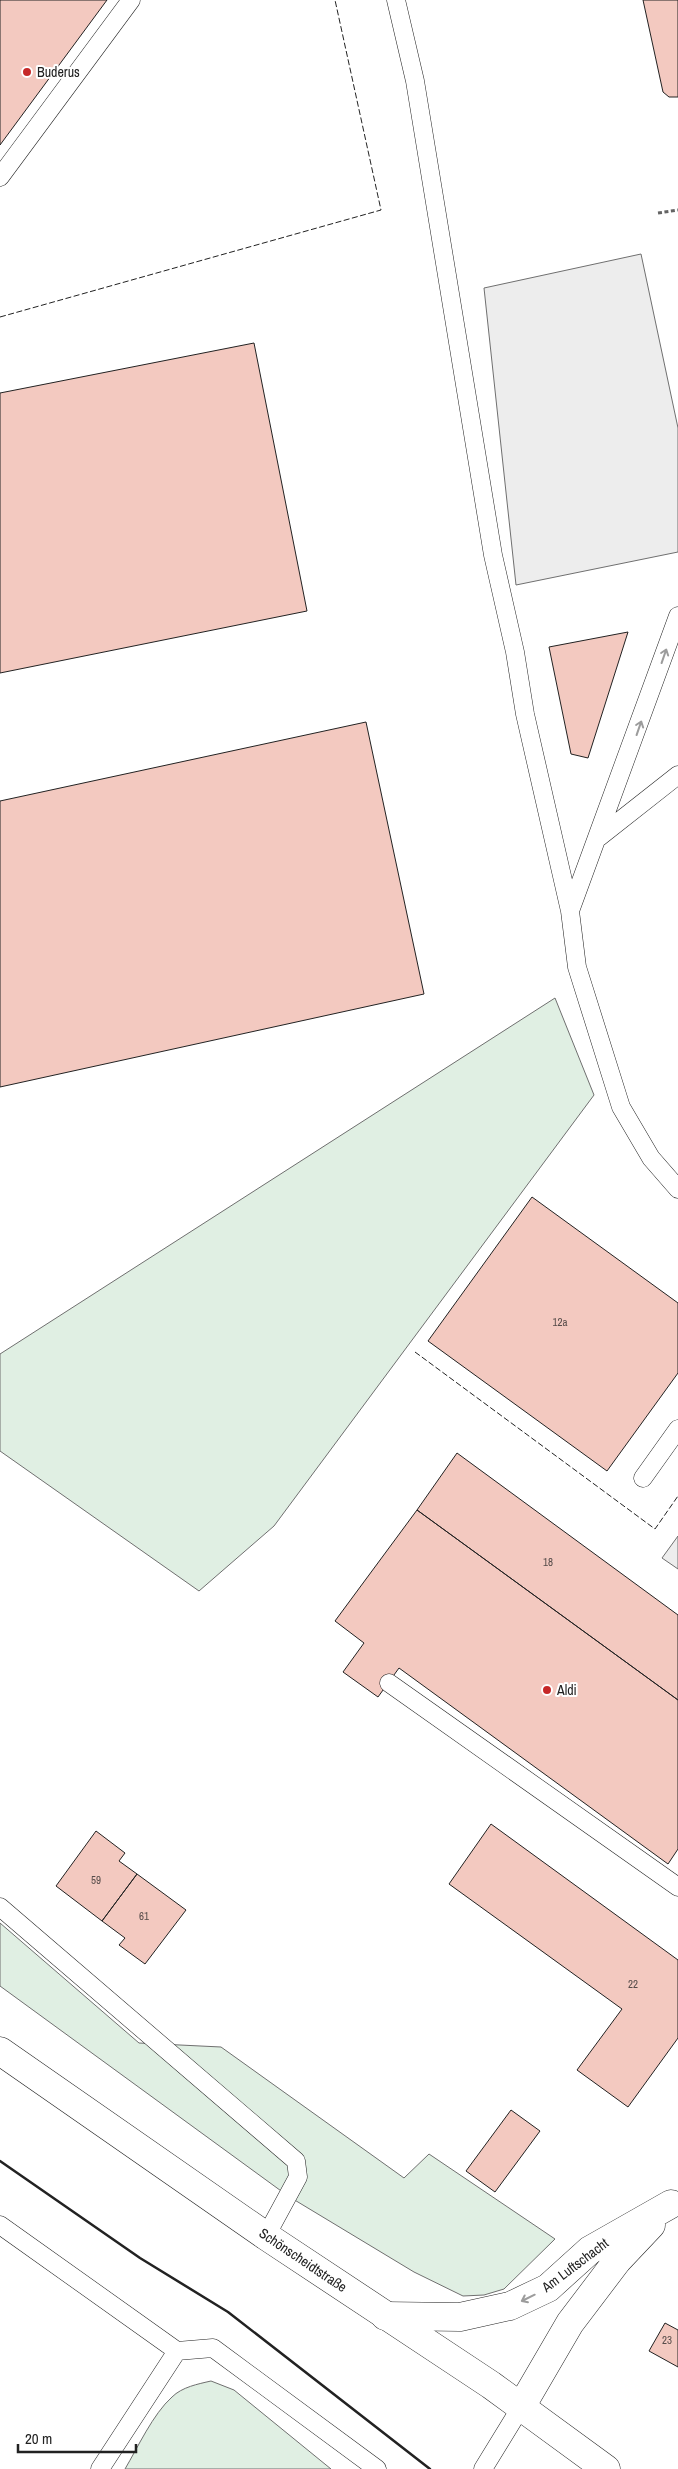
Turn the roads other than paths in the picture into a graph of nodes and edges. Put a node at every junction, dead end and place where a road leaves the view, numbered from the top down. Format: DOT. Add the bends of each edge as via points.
graph roads {
  1 [pos="131,0"];
  2 [pos="396,0"];
  3 [pos="0,177"];
  4 [pos="678,616"];
  5 [pos="678,775"];
  6 [pos="598,838"];
  7 [pos="570,911"];
  8 [pos="678,1189"];
  9 [pos="678,1429"];
  10 [pos="643,1478"];
  11 [pos="389,1683"];
  12 [pos="678,1888"];
  13 [pos="0,1907"];
  14 [pos="0,2051"];
  15 [pos="676,2203"];
  16 [pos="0,2225"];
  17 [pos="266,2236"];
  18 [pos="385,2316"];
  19 [pos="177,2351"];
  20 [pos="521,2407"];
  21 [pos="100,2469"];
  22 [pos="377,2469"];
  23 [pos="483,2469"];
  24 [pos="606,2469"];
  1 -- 3 [label="lane"];
  2 -- 7 [label="lane" via="414,82 493,555"];
  6 -- 4 [label="lane, one-way"];
  5 -- 6 [label="lane"];
  6 -- 7 [label="lane"];
  7 -- 8 [label="lane" via="577,967 621,1107 651,1158"];
  9 -- 10 [label="lane"];
  11 -- 12 [label="lane"];
  13 -- 17 [label="lane" via="296,2161 298,2177"];
  14 -- 17 [label="street, Schönscheidtstraße"];
  15 -- 18 [label="street, Am Luftschacht, one-way" via="590,2250 548,2288 510,2306 460,2317"];
  15 -- 20 [label="street, Am Luftschacht" via="617,2262 570,2323"];
  16 -- 19 [label="lane"];
  17 -- 18 [label="street, Schönscheidtstraße"];
  18 -- 20 [label="street, Schönscheidtstraße"];
  19 -- 21 [label="lane"];
  19 -- 22 [label="lane" via="213,2348"];
  20 -- 23 [label="lane"];
  20 -- 24 [label="street, Schönscheidtstraße"];
}
